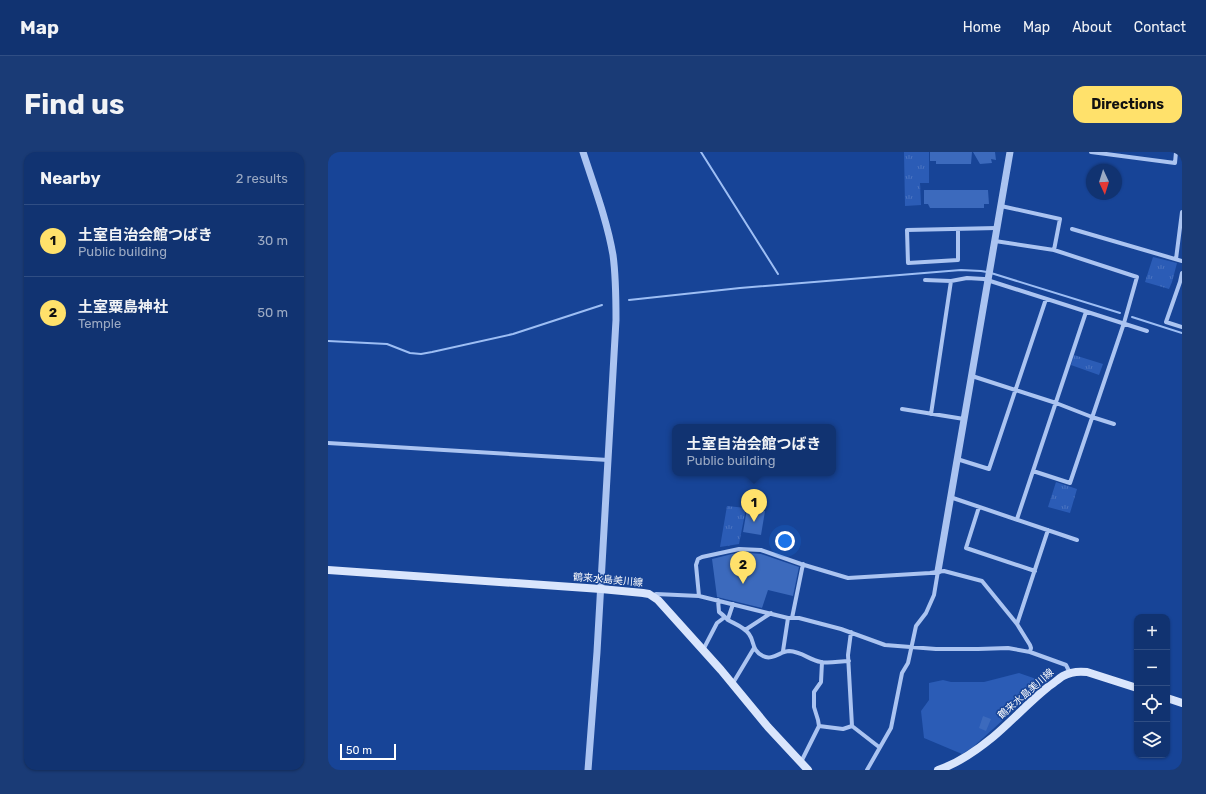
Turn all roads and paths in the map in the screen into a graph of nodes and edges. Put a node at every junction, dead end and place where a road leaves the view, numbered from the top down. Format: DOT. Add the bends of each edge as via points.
graph roads {
  1 [pos="583,152"];
  2 [pos="1010,152"];
  3 [pos="1091,152"];
  4 [pos="1176,152"];
  5 [pos="1001,206"];
  6 [pos="1182,212"];
  7 [pos="997,228"];
  8 [pos="958,229"];
  9 [pos="1072,229"];
  10 [pos="995,241"];
  11 [pos="1054,250"];
  12 [pos="1176,259"];
  13 [pos="1182,261"];
  14 [pos="1182,273"];
  15 [pos="988,278"];
  16 [pos="925,280"];
  17 [pos="951,281"];
  18 [pos="1046,299"];
  19 [pos="1086,312"];
  20 [pos="1124,323"];
  21 [pos="1182,327"];
  22 [pos="1147,331"];
  23 [pos="972,376"];
  24 [pos="1016,390"];
  25 [pos="1056,403"];
  26 [pos="902,410"];
  27 [pos="931,414"];
  28 [pos="1092,417"];
  29 [pos="964,419"];
  30 [pos="1114,424"];
  31 [pos="328,442"];
  32 [pos="957,459"];
  33 [pos="608,460"];
  34 [pos="1033,471"];
  35 [pos="950,497"];
  36 [pos="979,507"];
  37 [pos="1017,519"];
  38 [pos="1048,530"];
  39 [pos="1077,540"];
  40 [pos="803,564"];
  41 [pos="328,570"];
  42 [pos="938,571"];
  43 [pos="1035,571"];
  44 [pos="601,589"];
  45 [pos="652,596"];
  46 [pos="698,596"];
  47 [pos="718,600"];
  48 [pos="733,604"];
  49 [pos="771,613"];
  50 [pos="726,618"];
  51 [pos="790,618"];
  52 [pos="1017,624"];
  53 [pos="745,630"];
  54 [pos="851,632"];
  55 [pos="911,647"];
  56 [pos="754,648"];
  57 [pos="703,651"];
  58 [pos="783,652"];
  59 [pos="1030,652"];
  60 [pos="849,661"];
  61 [pos="822,662"];
  62 [pos="1070,673"];
  63 [pos="732,684"];
  64 [pos="1134,687"];
  65 [pos="1170,699"];
  66 [pos="1182,703"];
  67 [pos="819,726"];
  68 [pos="852,726"];
  69 [pos="879,747"];
  70 [pos="801,762"];
  71 [pos="588,770"];
  72 [pos="808,770"];
  73 [pos="867,770"];
  74 [pos="938,770"];
  1 -- 33 [label="street" via="613,256 616,320"];
  2 -- 5 [label="street"];
  3 -- 4 [label="street" via="1175,163"];
  5 -- 7 [label="street"];
  5 -- 11 [label="street" via="1060,219"];
  6 -- 12 [label="street"];
  7 -- 8 [label="street"];
  7 -- 10 [label="street"];
  8 -- 8 [label="street" via="907,230 908,263 958,260"];
  9 -- 12 [label="street"];
  10 -- 11 [label="street"];
  10 -- 15 [label="street"];
  11 -- 20 [label="street" via="1137,277"];
  12 -- 13 [label="street"];
  14 -- 21 [label="street" via="1166,322"];
  15 -- 17 [label="street"];
  15 -- 18 [label="street"];
  15 -- 23 [label="street"];
  16 -- 17 [label="street"];
  17 -- 27 [label="street"];
  18 -- 19 [label="street"];
  18 -- 24 [label="street"];
  19 -- 20 [label="street"];
  19 -- 25 [label="street"];
  20 -- 22 [label="street"];
  20 -- 28 [label="street"];
  23 -- 24 [label="street"];
  23 -- 29 [label="street"];
  24 -- 25 [label="street"];
  24 -- 32 [label="street" via="988,469"];
  25 -- 28 [label="street"];
  25 -- 34 [label="street"];
  26 -- 27 [label="street"];
  27 -- 29 [label="street"];
  28 -- 30 [label="street"];
  28 -- 34 [label="street" via="1070,484"];
  29 -- 32 [label="street"];
  31 -- 33 [label="street"];
  32 -- 35 [label="street"];
  33 -- 44 [label="street"];
  34 -- 37 [label="street"];
  35 -- 36 [label="street"];
  35 -- 42 [label="street"];
  36 -- 37 [label="street"];
  36 -- 43 [label="street" via="966,548"];
  37 -- 38 [label="street"];
  38 -- 39 [label="street"];
  38 -- 43 [label="street"];
  40 -- 42 [label="street" via="848,578"];
  40 -- 46 [label="street" via="761,550 739,550 702,557 696,565"];
  40 -- 51 [label="street"];
  41 -- 44 [label="main road, 鶴来水島美川線"];
  42 -- 52 [label="street" via="982,581"];
  42 -- 55 [label="street" via="934,596 926,614 916,626"];
  43 -- 52 [label="street"];
  44 -- 45 [label="main road, 鶴来水島美川線" via="643,592"];
  44 -- 71 [label="street"];
  45 -- 46 [label="street"];
  45 -- 57 [label="main road, 鶴来水島美川線"];
  46 -- 47 [label="street"];
  47 -- 48 [label="street"];
  47 -- 50 [label="street" via="719,612"];
  48 -- 49 [label="street"];
  48 -- 50 [label="street"];
  49 -- 51 [label="street"];
  49 -- 53 [label="street"];
  50 -- 53 [label="street"];
  50 -- 57 [label="street" via="717,623"];
  51 -- 54 [label="street"];
  51 -- 58 [label="street"];
  52 -- 59 [label="street" via="1030,645"];
  53 -- 56 [label="street"];
  54 -- 55 [label="street" via="885,645"];
  54 -- 60 [label="street"];
  55 -- 59 [label="street" via="1008,648"];
  55 -- 69 [label="street" via="908,663 902,673 891,728"];
  56 -- 58 [label="street" via="768,658"];
  56 -- 63 [label="street"];
  57 -- 63 [label="main road, 鶴来水島美川線"];
  58 -- 61 [label="street" via="801,653"];
  59 -- 62 [label="street" via="1066,666"];
  60 -- 61 [label="street"];
  60 -- 68 [label="street"];
  61 -- 67 [label="street" via="821,682 814,692 814,707"];
  62 -- 64 [label="main road, 鶴来水島美川線" via="1087,672"];
  62 -- 74 [label="main road, 鶴来水島美川線" via="1040,693 992,738 966,758"];
  63 -- 70 [label="main road, 鶴来水島美川線"];
  65 -- 66 [label="main road"];
  67 -- 68 [label="street" via="842,729"];
  67 -- 70 [label="street"];
  68 -- 69 [label="street"];
  69 -- 73 [label="street"];
  70 -- 72 [label="main road, 鶴来水島美川線"];
}
